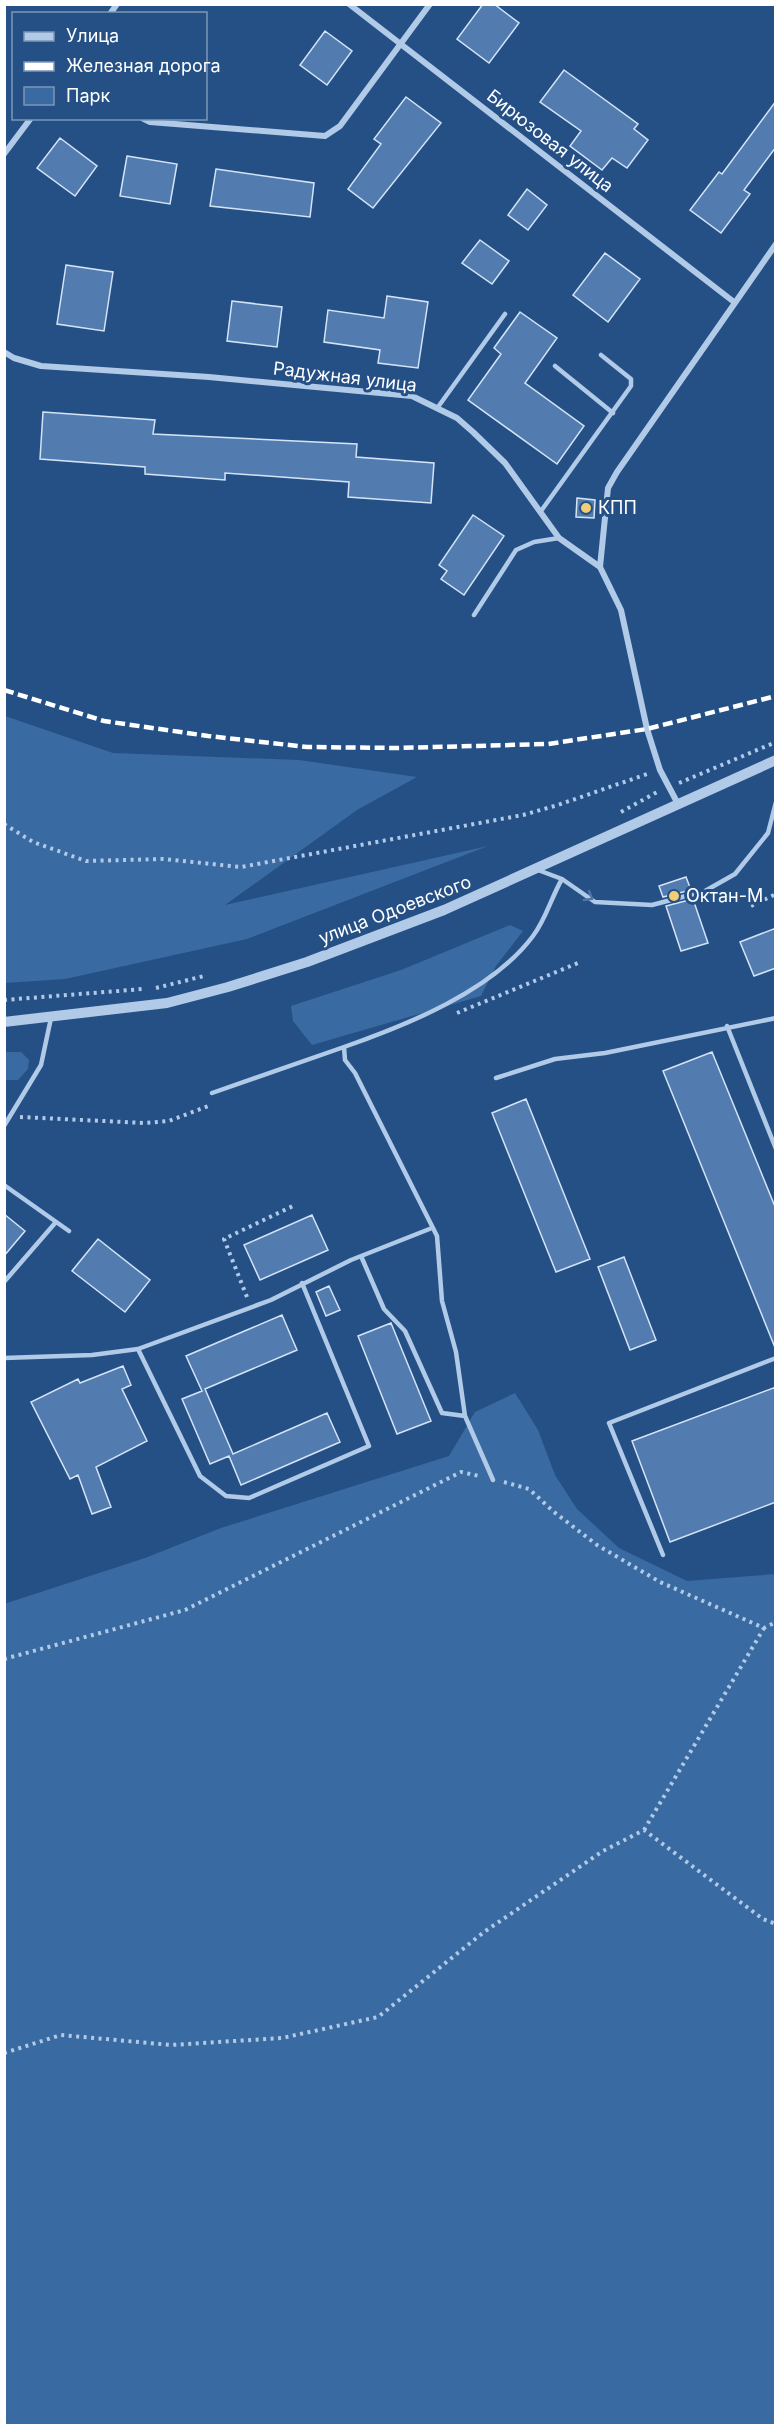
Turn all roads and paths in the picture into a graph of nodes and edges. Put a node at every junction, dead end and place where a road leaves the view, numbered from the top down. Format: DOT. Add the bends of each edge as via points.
graph roads {
  1 [pos="349,4"];
  2 [pos="430,4"];
  3 [pos="400,44"];
  4 [pos="30,120"];
  5 [pos="146,120"];
  6 [pos="4,154"];
  7 [pos="776,244"];
  8 [pos="734,302"];
  9 [pos="505,315"];
  10 [pos="4,352"];
  11 [pos="601,355"];
  12 [pos="555,366"];
  13 [pos="438,407"];
  14 [pos="613,413"];
  15 [pos="541,511"];
  16 [pos="560,538"];
  17 [pos="600,567"];
  18 [pos="474,615"];
  19 [pos="776,742"];
  20 [pos="776,760"];
  21 [pos="660,770"];
  22 [pos="669,787"];
  23 [pos="776,802"];
  24 [pos="678,804"];
  25 [pos="612,817"];
  26 [pos="4,824"];
  27 [pos="538,870"];
  28 [pos="562,879"];
  29 [pos="776,894"];
  30 [pos="751,906"];
  31 [pos="209,975"];
  32 [pos="4,1000"];
  33 [pos="51,1018"];
  34 [pos="776,1018"];
  35 [pos="4,1022"];
  36 [pos="727,1026"];
  37 [pos="344,1047"];
  38 [pos="496,1078"];
  39 [pos="212,1093"];
  40 [pos="4,1126"];
  41 [pos="776,1149"];
  42 [pos="4,1185"];
  43 [pos="295,1206"];
  44 [pos="56,1222"];
  45 [pos="432,1228"];
  46 [pos="69,1231"];
  47 [pos="361,1256"];
  48 [pos="4,1282"];
  49 [pos="302,1283"];
  50 [pos="251,1307"];
  51 [pos="138,1349"];
  52 [pos="4,1358"];
  53 [pos="776,1358"];
  54 [pos="465,1416"];
  55 [pos="493,1480"];
  56 [pos="663,1555"];
  57 [pos="776,1622"];
  58 [pos="764,1628"];
  59 [pos="4,1659"];
  60 [pos="645,1830"];
  61 [pos="776,1924"];
  62 [pos="4,2053"];
  1 -- 3 [label="street, Бирюзовая улица"];
  2 -- 3 [label="street"];
  3 -- 5 [label="street" via="340,126 325,136"];
  3 -- 8 [label="street, Бирюзовая улица"];
  4 -- 6 [label="street"];
  7 -- 8 [label="street"];
  8 -- 17 [label="street" via="608,488"];
  9 -- 13 [label="lane"];
  10 -- 13 [label="street, Радужная улица" via="41,366 412,396"];
  11 -- 14 [label="lane" via="631,379 632,386"];
  12 -- 14 [label="lane"];
  13 -- 15 [label="street, Радужная улица" via="457,418 505,463"];
  14 -- 15 [label="lane"];
  15 -- 16 [label="street, Радужная улица"];
  16 -- 17 [label="street, Радужная улица"];
  16 -- 18 [label="lane" via="516,550"];
  17 -- 21 [label="street" via="621,610"];
  19 -- 22 [label="path"];
  20 -- 24 [label="street, улица Одоевского"];
  21 -- 22 [label="street"];
  21 -- 26 [label="path" via="523,814 241,867 163,859 86,861 33,842"];
  22 -- 24 [label="street"];
  22 -- 25 [label="path"];
  28 -- 23 [label="lane, one-way" via="595,902 652,905 705,891 735,874 768,833"];
  24 -- 27 [label="street, улица Одоевского"];
  27 -- 28 [label="lane"];
  27 -- 33 [label="street, улица Одоевского" via="433,915 228,987 167,1003"];
  28 -- 37 [label="lane" via="542,922 504,968 385,1033"];
  29 -- 30 [label="path"];
  31 -- 32 [label="path" via="155,988"];
  33 -- 35 [label="street, улица Одоевского"];
  33 -- 40 [label="lane" via="41,1065"];
  34 -- 36 [label="lane"];
  36 -- 38 [label="lane" via="605,1053 555,1059"];
  36 -- 41 [label="lane"];
  37 -- 39 [label="lane"];
  37 -- 45 [label="lane" via="345,1060"];
  42 -- 44 [label="lane"];
  43 -- 50 [label="path" via="224,1239"];
  44 -- 46 [label="lane"];
  44 -- 48 [label="lane"];
  45 -- 47 [label="lane"];
  45 -- 54 [label="lane"];
  47 -- 49 [label="lane"];
  47 -- 54 [label="lane" via="384,1310 405,1331 442,1413"];
  49 -- 50 [label="lane"];
  49 -- 51 [label="lane" via="369,1446 249,1498 226,1497 200,1476"];
  50 -- 51 [label="lane"];
  51 -- 52 [label="lane"];
  53 -- 56 [label="lane" via="609,1423"];
  54 -- 55 [label="lane"];
  55 -- 58 [label="path" via="529,1489 597,1545 660,1582"];
  55 -- 59 [label="path" via="461,1472 185,1610"];
  57 -- 58 [label="path"];
  58 -- 60 [label="path"];
  60 -- 61 [label="path" via="763,1919"];
  60 -- 62 [label="path" via="603,1851 484,1932 378,2017 282,2038 183,2044 61,2035"];
}
